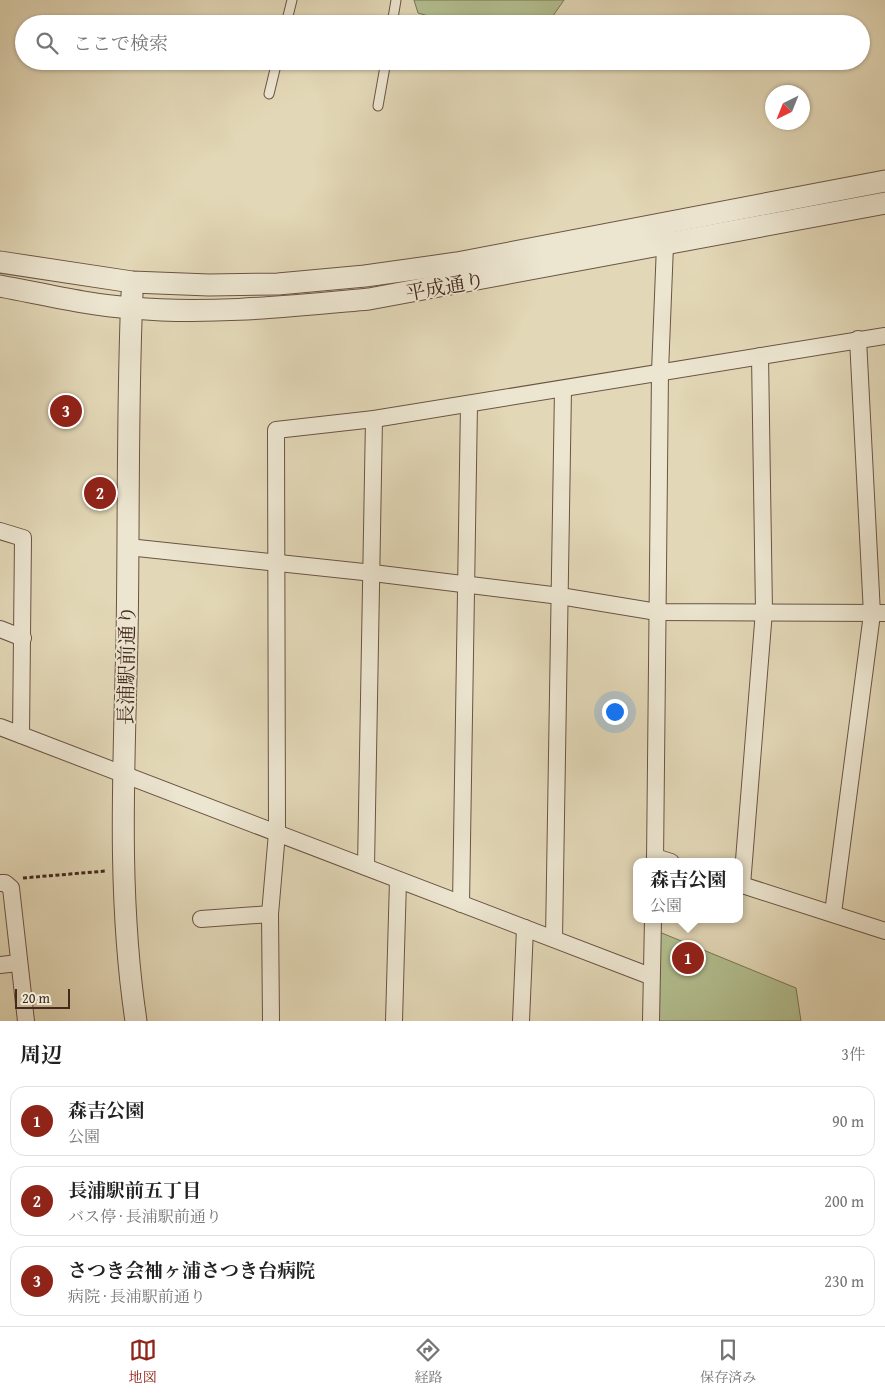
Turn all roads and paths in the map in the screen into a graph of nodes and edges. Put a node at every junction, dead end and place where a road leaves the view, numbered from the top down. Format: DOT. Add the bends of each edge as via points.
graph roads {
  1 [pos="292,0"];
  2 [pos="396,0"];
  3 [pos="288,15"];
  4 [pos="394,15"];
  5 [pos="275,70"];
  6 [pos="384,70"];
  7 [pos="269,94"];
  8 [pos="378,106"];
  9 [pos="885,181"];
  10 [pos="885,203"];
  11 [pos="662,223"];
  12 [pos="665,245"];
  13 [pos="0,262"];
  14 [pos="132,282"];
  15 [pos="0,286"];
  16 [pos="131,308"];
  17 [pos="885,336"];
  18 [pos="858,339"];
  19 [pos="760,356"];
  20 [pos="660,372"];
  21 [pos="563,390"];
  22 [pos="469,404"];
  23 [pos="374,419"];
  24 [pos="0,531"];
  25 [pos="128,547"];
  26 [pos="274,562"];
  27 [pos="372,573"];
  28 [pos="466,585"];
  29 [pos="560,596"];
  30 [pos="764,611"];
  31 [pos="657,612"];
  32 [pos="878,614"];
  33 [pos="0,629"];
  34 [pos="23,638"];
  35 [pos="0,727"];
  36 [pos="21,735"];
  37 [pos="124,774"];
  38 [pos="277,833"];
  39 [pos="655,858"];
  40 [pos="743,860"];
  41 [pos="366,868"];
  42 [pos="125,870"];
  43 [pos="398,880"];
  44 [pos="4,885"];
  45 [pos="743,885"];
  46 [pos="461,904"];
  47 [pos="833,913"];
  48 [pos="270,914"];
  49 [pos="201,919"];
  50 [pos="653,923"];
  51 [pos="525,928"];
  52 [pos="885,931"];
  53 [pos="554,939"];
  54 [pos="18,963"];
  55 [pos="0,964"];
  56 [pos="650,976"];
  57 [pos="26,1021"];
  58 [pos="136,1021"];
  59 [pos="271,1021"];
  60 [pos="394,1021"];
  61 [pos="521,1021"];
  62 [pos="651,1021"];
  1 -- 3 [label="lane"];
  2 -- 4 [label="lane"];
  5 -- 7 [label="lane"];
  6 -- 8 [label="lane"];
  9 -- 11 [label="street, 平成通り"];
  10 -- 12 [label="street, 平成通り"];
  11 -- 12 [label="street"];
  11 -- 14 [label="street, 平成通り" via="457,263 365,276 278,284"];
  12 -- 16 [label="street, 平成通り" via="368,299 200,310"];
  12 -- 20 [label="street"];
  13 -- 14 [label="street, 平成通り"];
  14 -- 16 [label="street, 長浦駅前通り"];
  15 -- 16 [label="street, 平成通り"];
  16 -- 25 [label="street, 長浦駅前通り"];
  17 -- 18 [label="street"];
  18 -- 19 [label="street"];
  18 -- 32 [label="street"];
  19 -- 20 [label="street"];
  19 -- 30 [label="street"];
  20 -- 21 [label="street"];
  20 -- 31 [label="street"];
  21 -- 22 [label="street"];
  21 -- 29 [label="street"];
  22 -- 23 [label="street"];
  22 -- 28 [label="street"];
  23 -- 26 [label="street" via="276,430"];
  23 -- 27 [label="street"];
  24 -- 34 [label="street" via="23,538"];
  25 -- 26 [label="street"];
  25 -- 37 [label="street, 長浦駅前通り"];
  26 -- 27 [label="street"];
  26 -- 38 [label="street"];
  27 -- 28 [label="street"];
  27 -- 41 [label="street"];
  28 -- 29 [label="street"];
  28 -- 46 [label="street"];
  29 -- 31 [label="street"];
  29 -- 53 [label="street"];
  30 -- 31 [label="street"];
  30 -- 32 [label="street"];
  30 -- 40 [label="street"];
  31 -- 39 [label="street"];
  32 -- 47 [label="street"];
  33 -- 34 [label="street"];
  34 -- 36 [label="street"];
  35 -- 36 [label="street"];
  36 -- 37 [label="street"];
  37 -- 38 [label="street"];
  37 -- 42 [label="street, 長浦駅前通り"];
  38 -- 41 [label="street"];
  38 -- 48 [label="street"];
  41 -- 43 [label="street"];
  42 -- 44 [label="path" via="14,879"];
  42 -- 58 [label="street, 長浦駅前通り" via="130,981"];
  43 -- 46 [label="street"];
  43 -- 60 [label="street"];
  44 -- 54 [label="street" via="11,888"];
  45 -- 47 [label="street"];
  46 -- 51 [label="street"];
  47 -- 52 [label="street"];
  48 -- 49 [label="street"];
  48 -- 59 [label="street"];
  50 -- 56 [label="street"];
  51 -- 53 [label="street"];
  51 -- 61 [label="street"];
  53 -- 56 [label="street"];
  54 -- 55 [label="street"];
  54 -- 57 [label="street"];
  56 -- 62 [label="street"];
}
